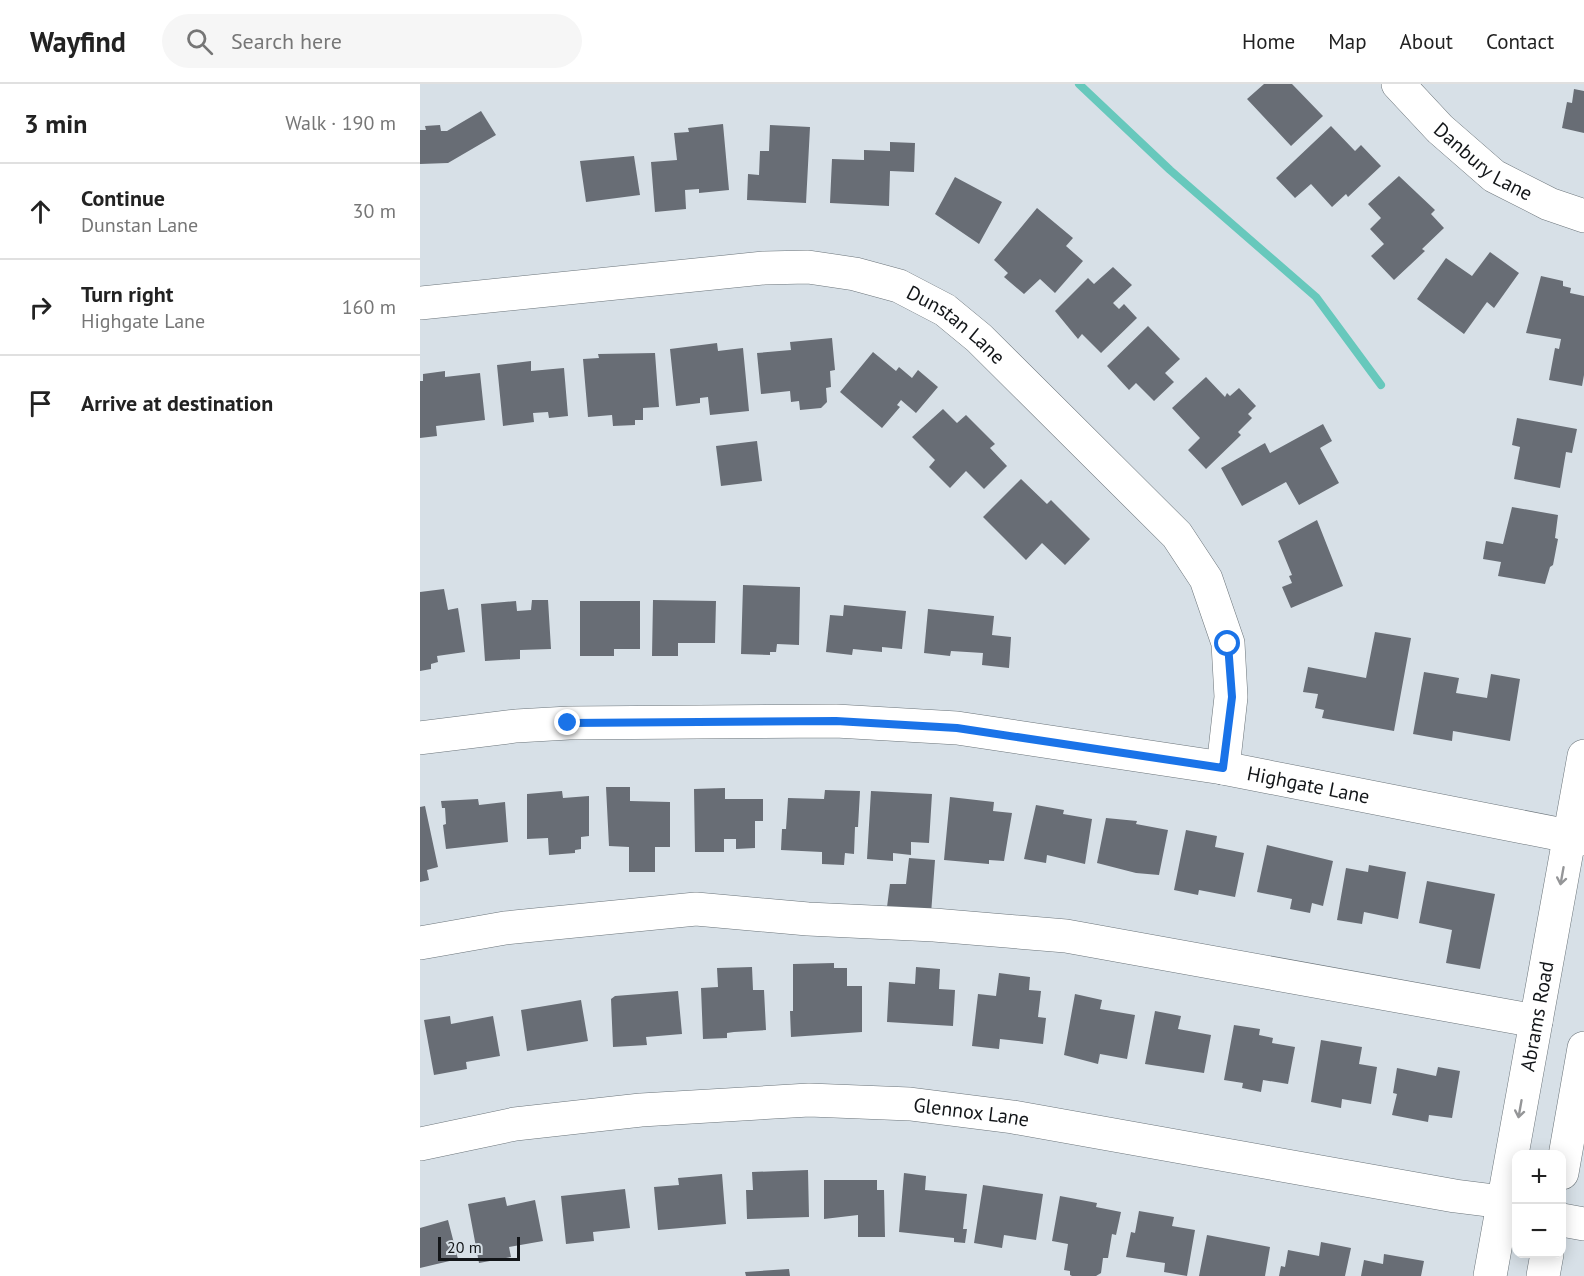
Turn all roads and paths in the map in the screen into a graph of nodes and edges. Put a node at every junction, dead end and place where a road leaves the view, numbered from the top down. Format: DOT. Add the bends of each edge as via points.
graph roads {
  1 [pos="1398,84"];
  2 [pos="1584,216"];
  3 [pos="420,303"];
  4 [pos="420,738"];
  5 [pos="1584,756"];
  6 [pos="1223,768"];
  7 [pos="1577,837"];
  8 [pos="420,943"];
  9 [pos="1536,1022"];
  10 [pos="1584,1048"];
  11 [pos="420,1144"];
  12 [pos="1566,1150"];
  13 [pos="1510,1204"];
  14 [pos="1566,1221"];
  15 [pos="1584,1224"];
  16 [pos="1546,1258"];
  17 [pos="1490,1276"];
  18 [pos="1543,1276"];
  1 -- 2 [label="street, Danbury Lane" via="1440,129 1494,176 1549,204"];
  3 -- 6 [label="street, Dunstan Lane" via="764,268 808,267 855,273 899,286 945,310 979,338 1177,535 1206,579 1228,644 1232,697"];
  4 -- 6 [label="street, Highgate Lane" via="568,723 836,721 957,728"];
  5 -- 7 [label="street, Abrams Road"];
  6 -- 7 [label="street, Highgate Lane"];
  7 -- 9 [label="street, Abrams Road, one-way"];
  8 -- 9 [label="street" via="505,928 696,909 934,925 1066,936"];
  9 -- 13 [label="street, Abrams Road, one-way"];
  10 -- 12 [label="street"];
  11 -- 13 [label="street, Glennox Lane" via="515,1124 641,1110 809,1100 910,1104 1012,1117"];
  13 -- 17 [label="street, Abrams Road"];
  14 -- 15 [label="street"];
  16 -- 18 [label="street"];
}
